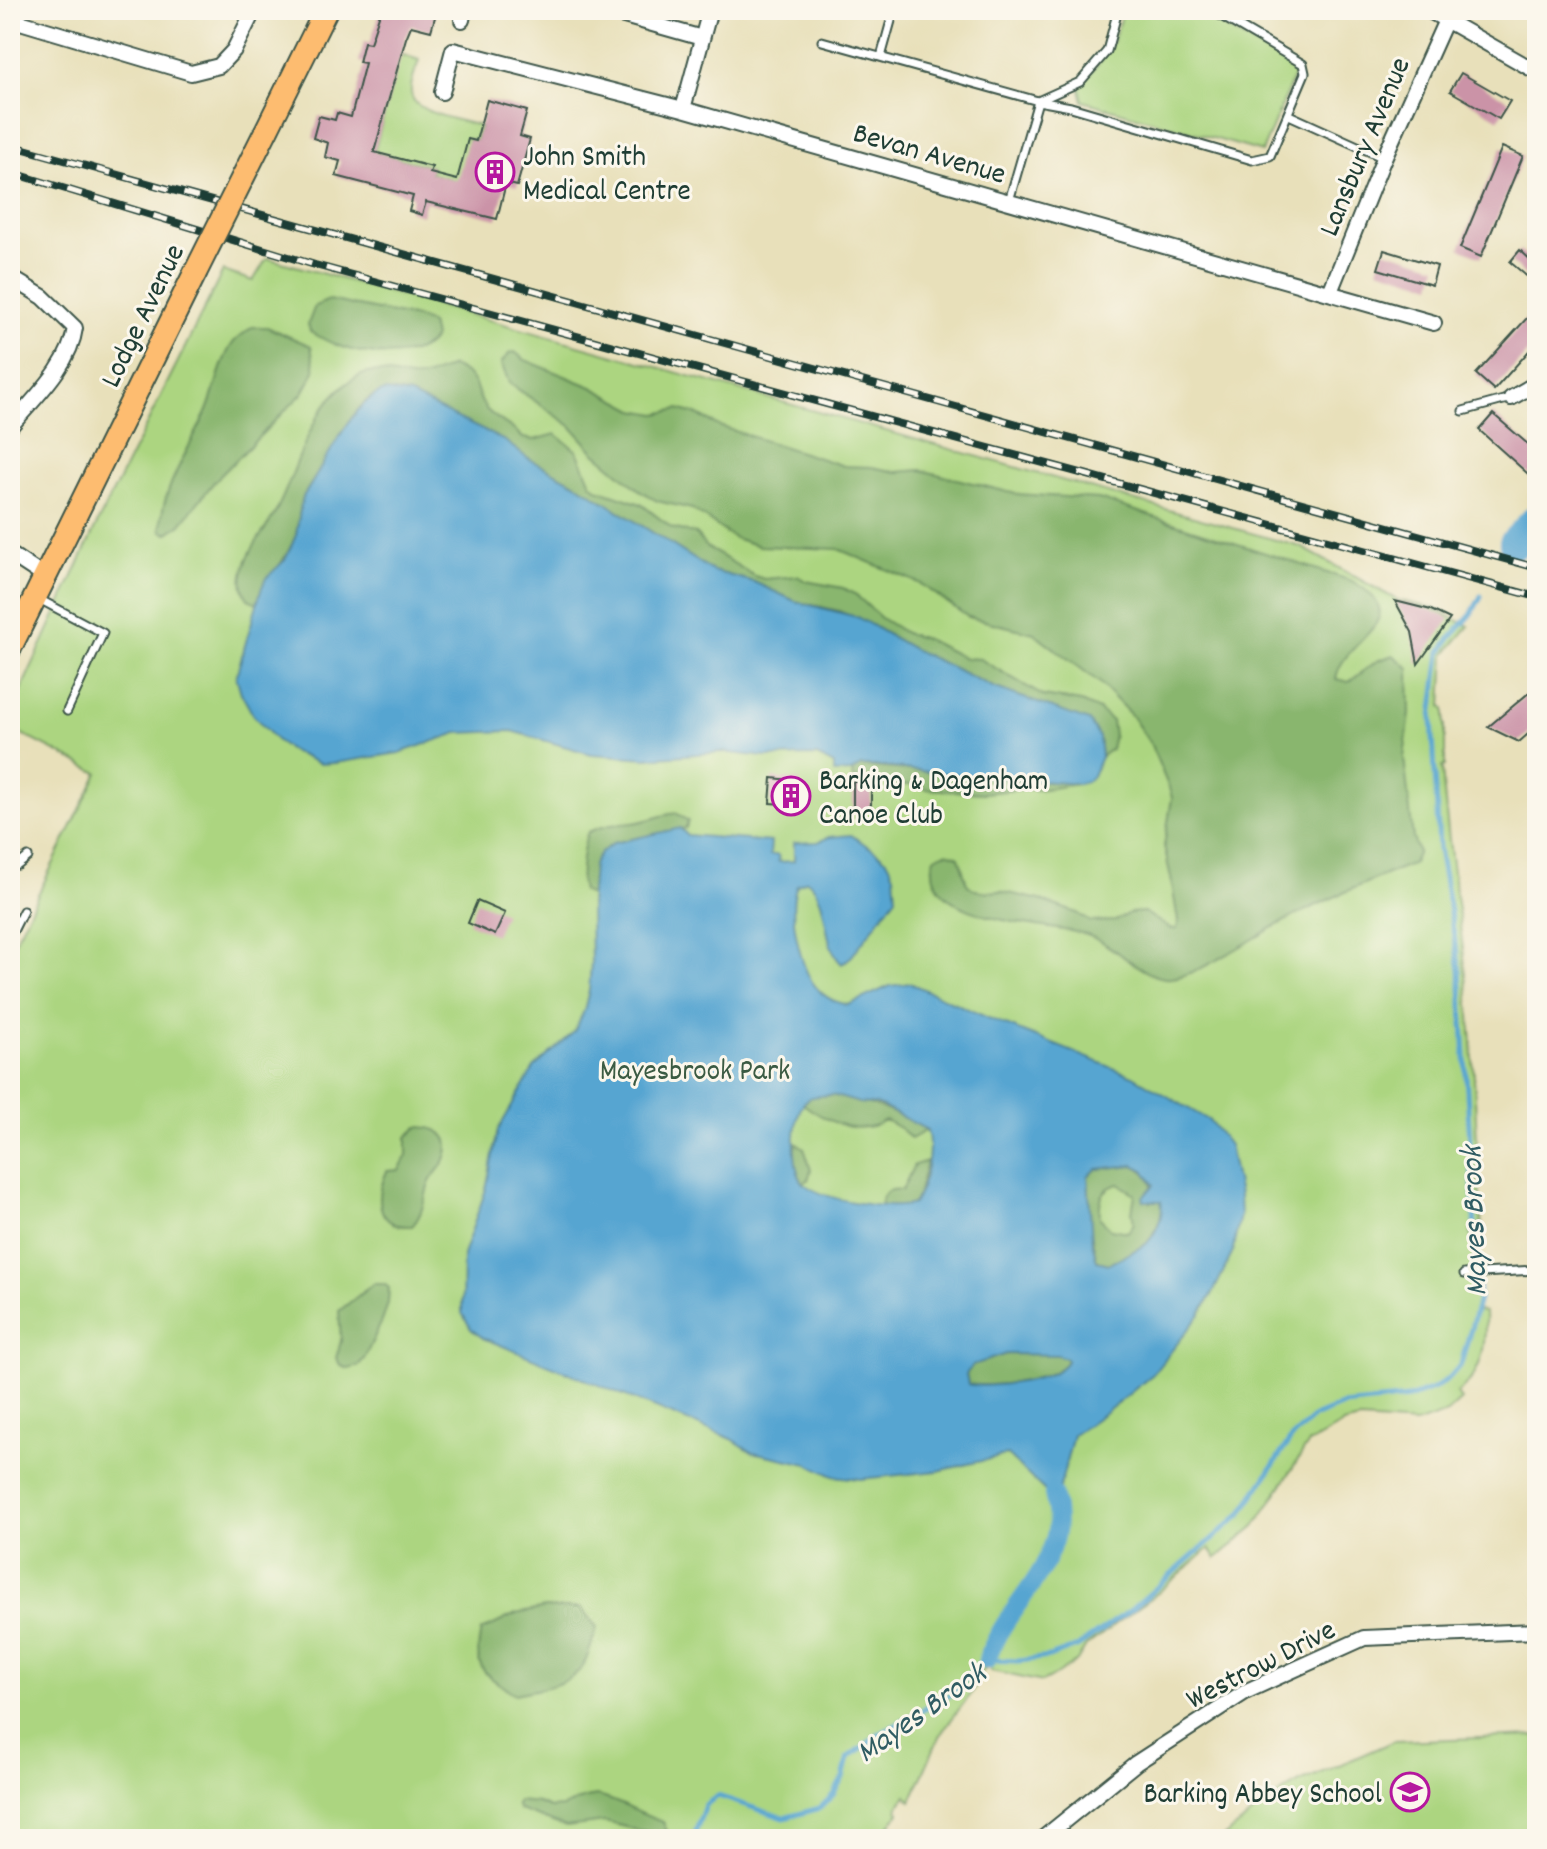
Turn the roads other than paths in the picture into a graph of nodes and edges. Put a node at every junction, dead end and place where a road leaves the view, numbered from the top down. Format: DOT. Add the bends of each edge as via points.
graph roads {
  1 [pos="254,10"];
  2 [pos="326,10"];
  3 [pos="603,10"];
  4 [pos="710,10"];
  5 [pos="894,10"];
  6 [pos="1118,10"];
  7 [pos="1211,10"];
  8 [pos="1428,10"];
  9 [pos="10,19"];
  10 [pos="1446,20"];
  11 [pos="702,38"];
  12 [pos="822,41"];
  13 [pos="881,57"];
  14 [pos="1537,72"];
  15 [pos="442,92"];
  16 [pos="1038,101"];
  17 [pos="683,109"];
  18 [pos="1289,115"];
  19 [pos="1384,158"];
  20 [pos="1009,201"];
  21 [pos="10,277"];
  22 [pos="1330,292"];
  23 [pos="1434,323"];
  24 [pos="1537,383"];
  25 [pos="1511,398"];
  26 [pos="1463,411"];
  27 [pos="10,427"];
  28 [pos="10,554"];
  29 [pos="45,577"];
  30 [pos="35,597"];
  31 [pos="10,648"];
  32 [pos="67,711"];
  33 [pos="28,857"];
  34 [pos="10,867"];
  35 [pos="23,911"];
  36 [pos="10,937"];
  37 [pos="1537,1270"];
  38 [pos="1464,1274"];
  39 [pos="1537,1631"];
  40 [pos="1042,1839"];
  1 -- 9 [label="street" via="234,50 219,66 191,73"];
  2 -- 29 [label="main road, Lodge Avenue, bridge"];
  3 -- 11 [label="street"];
  4 -- 11 [label="street"];
  5 -- 13 [label="lane"];
  6 -- 16 [label="lane" via="1107,51 1080,82"];
  7 -- 18 [label="lane" via="1303,64 1305,73"];
  8 -- 10 [label="street"];
  10 -- 14 [label="street"];
  10 -- 19 [label="street, Lansbury Avenue"];
  11 -- 17 [label="street"];
  12 -- 13 [label="lane"];
  13 -- 16 [label="lane"];
  15 -- 17 [label="street, Bevan Avenue" via="453,50"];
  16 -- 18 [label="lane" via="1252,160 1270,156"];
  16 -- 20 [label="lane"];
  17 -- 20 [label="street, Bevan Avenue"];
  18 -- 19 [label="lane"];
  19 -- 22 [label="street, Lansbury Avenue"];
  20 -- 22 [label="street, Bevan Avenue"];
  21 -- 27 [label="street" via="43,297 75,328 73,345 62,363"];
  22 -- 23 [label="street, Bevan Avenue"];
  24 -- 25 [label="street"];
  25 -- 26 [label="lane"];
  28 -- 29 [label="street"];
  29 -- 30 [label="main road, Lodge Avenue"];
  30 -- 31 [label="main road, Lodge Avenue"];
  30 -- 32 [label="lane" via="103,633"];
  33 -- 34 [label="lane"];
  35 -- 36 [label="lane"];
  37 -- 38 [label="lane"];
  39 -- 40 [label="street, Westrow Drive" via="1364,1638 1247,1691 1136,1763"];
}
